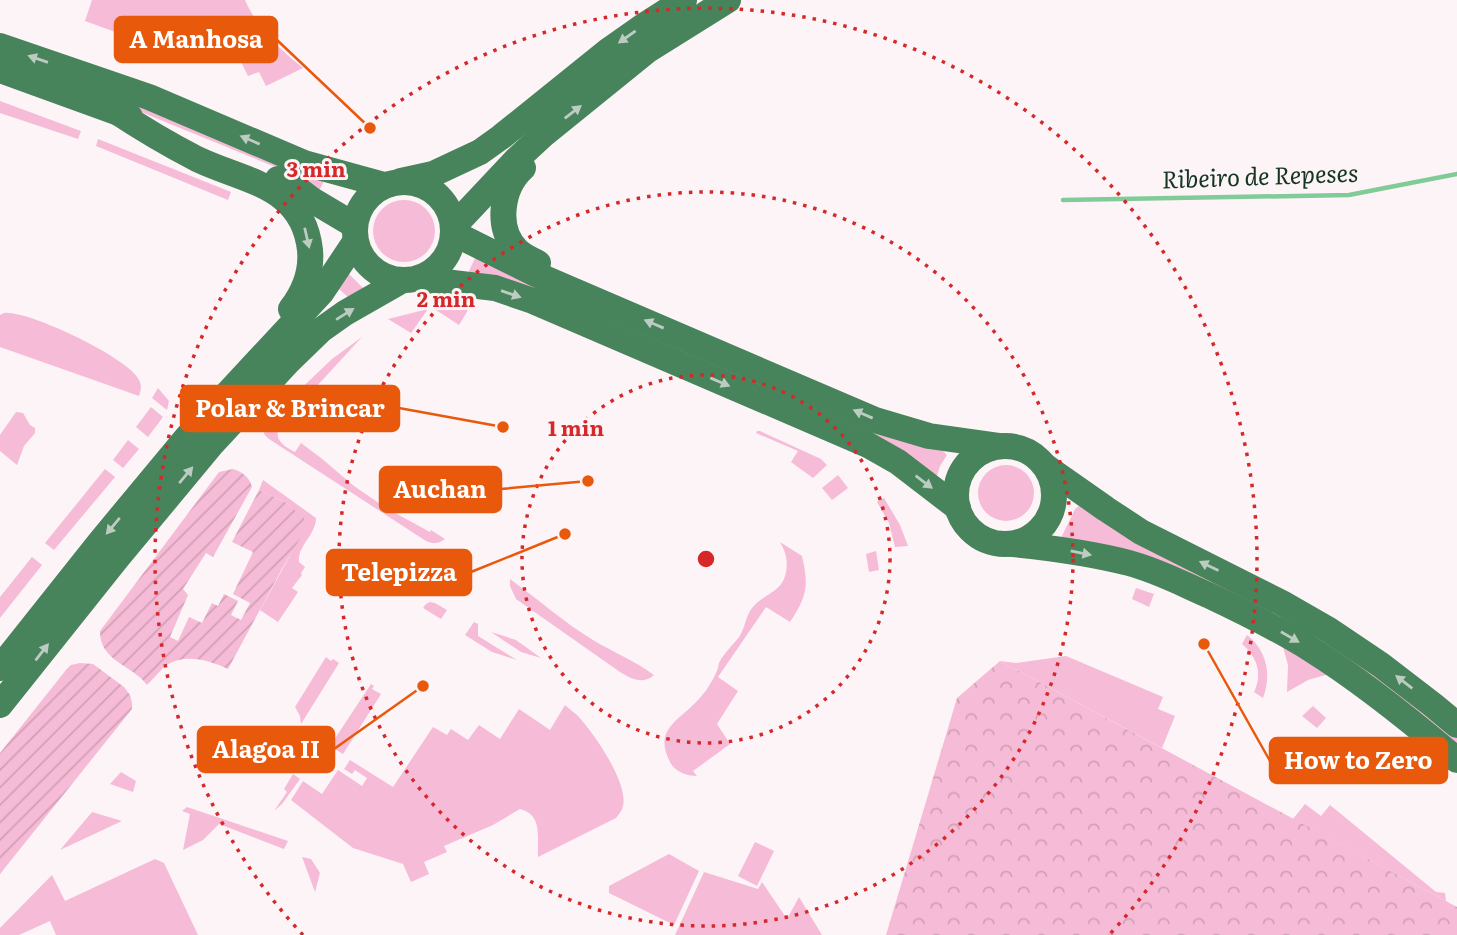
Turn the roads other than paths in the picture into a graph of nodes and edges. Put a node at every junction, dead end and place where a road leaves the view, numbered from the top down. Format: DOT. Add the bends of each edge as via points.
graph roads {
  1 [pos="684,0"];
  2 [pos="728,0"];
  3 [pos="0,46"];
  4 [pos="0,70"];
  5 [pos="114,110"];
  6 [pos="543,135"];
  7 [pos="392,183"];
  8 [pos="453,230"];
  9 [pos="355,233"];
  10 [pos="410,280"];
  11 [pos="599,301"];
  12 [pos="247,371"];
  13 [pos="1000,446"];
  14 [pos="1046,467"];
  15 [pos="958,508"];
  16 [pos="1013,544"];
  17 [pos="0,668"];
  18 [pos="0,705"];
  19 [pos="1457,726"];
  20 [pos="1457,760"];
  1 -- 7 [label="main road, one-way" via="608,51 480,152 433,174"];
  6 -- 2 [label="main road, one-way" via="648,50"];
  7 -- 3 [label="main road, one-way" via="304,163 149,97"];
  4 -- 5 [label="main road"];
  5 -- 9 [label="main road" via="288,182"];
  5 -- 12 [label="main road, one-way" via="178,149 270,188 301,217 309,238 307,282"];
  6 -- 8 [label="main road"];
  6 -- 11 [label="main road" via="535,157 506,192 505,225 522,254 564,275"];
  7 -- 8 [label="main road" via="416,183 430,189 450,212"];
  7 -- 9 [label="main road" via="370,195 359,208"];
  8 -- 10 [label="main road" via="446,259 434,271"];
  8 -- 11 [label="main road"];
  9 -- 10 [label="main road" via="361,257 372,270 387,278"];
  9 -- 12 [label="main road" via="321,293"];
  10 -- 15 [label="main road, one-way" via="495,288 533,302 868,445"];
  18 -- 10 [label="main road, one-way" via="211,445 288,362 345,313"];
  13 -- 11 [label="main road, one-way" via="929,436 875,420"];
  12 -- 17 [label="main road, one-way" via="121,516"];
  13 -- 14 [label="main road" via="1026,450"];
  13 -- 15 [label="main road" via="986,449 964,467 958,480"];
  14 -- 16 [label="main road" via="1055,499 1051,515 1029,539"];
  19 -- 14 [label="main road, one-way" via="1329,630 1141,532"];
  15 -- 16 [label="main road" via="963,522 985,540"];
  16 -- 20 [label="main road, one-way" via="1131,563 1222,602 1312,650"];
}
